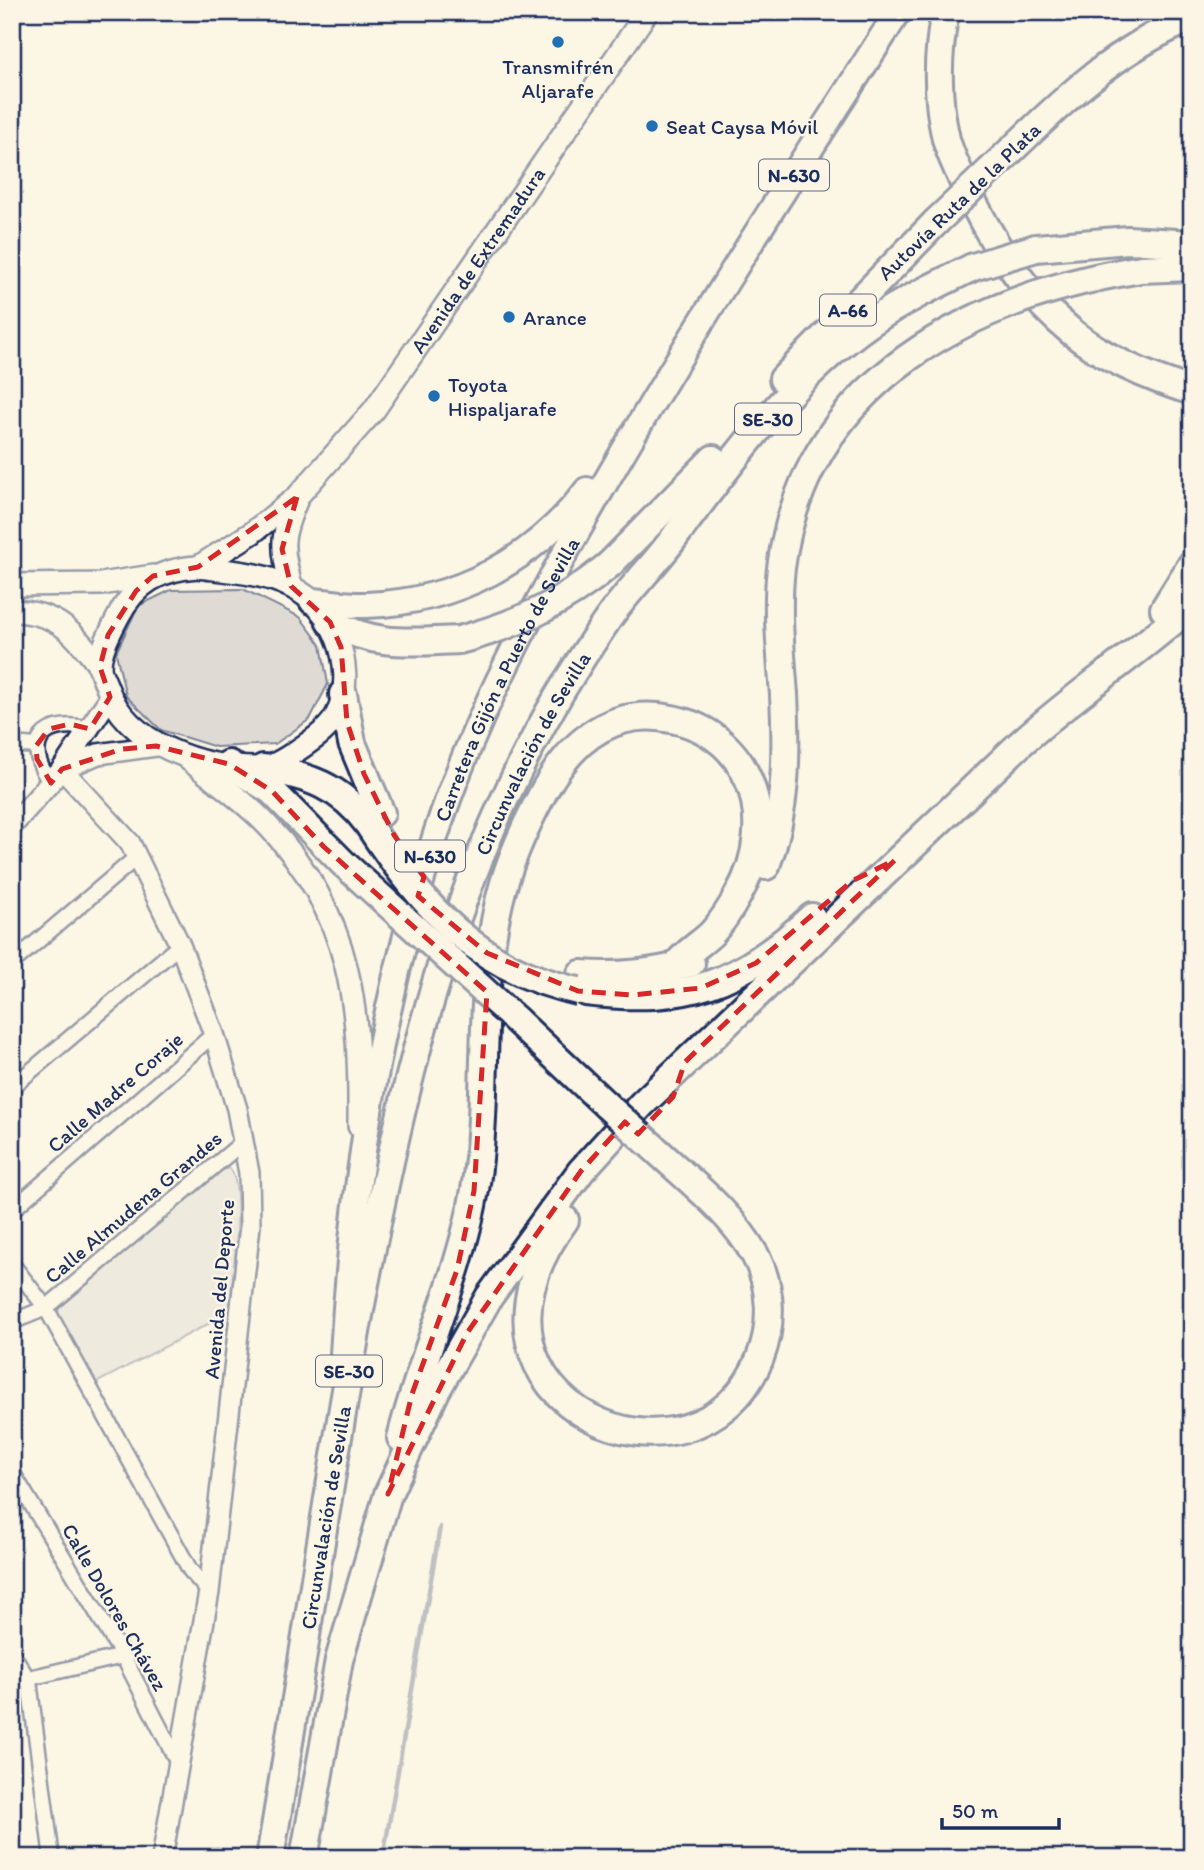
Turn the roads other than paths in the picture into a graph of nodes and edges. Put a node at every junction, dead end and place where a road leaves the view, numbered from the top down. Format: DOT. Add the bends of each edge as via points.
graph roads {
  1 [pos="647,12"];
  2 [pos="898,12"];
  3 [pos="945,12"];
  4 [pos="961,12"];
  5 [pos="1192,18"];
  6 [pos="961,176"];
  7 [pos="1192,244"];
  8 [pos="1192,267"];
  9 [pos="689,338"];
  10 [pos="1192,391"];
  11 [pos="713,458"];
  12 [pos="297,497"];
  13 [pos="1192,564"];
  14 [pos="198,567"];
  15 [pos="153,576"];
  16 [pos="1192,583"];
  17 [pos="12,586"];
  18 [pos="291,586"];
  19 [pos="312,601"];
  20 [pos="1192,605"];
  21 [pos="1164,609"];
  22 [pos="12,611"];
  23 [pos="607,620"];
  24 [pos="330,622"];
  25 [pos="100,667"];
  26 [pos="343,694"];
  27 [pos="110,697"];
  28 [pos="1059,709"];
  29 [pos="90,729"];
  30 [pos="12,744"];
  31 [pos="36,746"];
  32 [pos="156,746"];
  33 [pos="182,755"];
  34 [pos="229,764"];
  35 [pos="263,768"];
  36 [pos="56,776"];
  37 [pos="375,819"];
  38 [pos="12,826"];
  39 [pos="138,856"];
  40 [pos="895,860"];
  41 [pos="180,945"];
  42 [pos="12,963"];
  43 [pos="674,968"];
  44 [pos="214,1034"];
  45 [pos="685,1062"];
  46 [pos="12,1087"];
  47 [pos="244,1141"];
  48 [pos="12,1210"];
  49 [pos="349,1246"];
  50 [pos="12,1265"];
  51 [pos="46,1308"];
  52 [pos="12,1322"];
  53 [pos="339,1428"];
  54 [pos="12,1472"];
  55 [pos="388,1494"];
  56 [pos="209,1591"];
  57 [pos="12,1653"];
  58 [pos="122,1656"];
  59 [pos="29,1681"];
  60 [pos="12,1682"];
  61 [pos="179,1765"];
  62 [pos="52,1858"];
  63 [pos="162,1858"];
  64 [pos="270,1858"];
  65 [pos="304,1858"];
  1 -- 12 [label="main road, Avenida de Extremadura" via="373,410"];
  2 -- 9 [label="highway, Carretera Gijón a Puerto de Sevilla / N-630"];
  3 -- 6 [label="highway" via="939,96 951,156"];
  4 -- 6 [label="highway" via="950,88"];
  5 -- 11 [label="highway, Autovía Ruta de la Plata / A-66, bridge" via="1113,62 1047,116 805,354"];
  6 -- 10 [label="highway" via="1008,266 1043,307 1075,335 1116,360"];
  7 -- 23 [label="highway, Circunvalación de Sevilla / SE-30, bridge" via="1128,240 1036,248 974,267 869,324 813,372 761,427"];
  8 -- 43 [label="highway, bridge" via="1141,269 1022,298 932,341 882,377 834,429 799,496 781,571 779,619 787,761 774,843 756,890 730,932 692,962"];
  9 -- 19 [label="highway" via="574,508 516,560 467,584 420,598 364,606"];
  9 -- 49 [label="highway, Carretera Gijón a Puerto de Sevilla / N-630" via="547,583 480,722 438,829 391,989"];
  11 -- 23 [label="highway, Autovía Ruta de la Plata / A-66" via="655,537"];
  11 -- 24 [label="highway, bridge" via="610,564 558,603 508,626 459,640 389,642 358,637"];
  12 -- 14 [label="main road"];
  12 -- 18 [label="main road" via="282,549"];
  13 -- 21 [label="highway"];
  14 -- 15 [label="main road"];
  14 -- 18 [label="main road"];
  15 -- 17 [label="main road" via="101,584"];
  15 -- 25 [label="main road" via="122,609 108,635"];
  16 -- 21 [label="highway"];
  18 -- 19 [label="main road"];
  19 -- 24 [label="main road"];
  20 -- 28 [label="highway, Circunvalación de Sevilla"];
  21 -- 28 [label="highway"];
  22 -- 25 [label="main road" via="47,615 64,626"];
  23 -- 53 [label="highway, Circunvalación de Sevilla / SE-30" via="508,793 465,892 408,1082 377,1216"];
  24 -- 26 [label="main road" via="341,647"];
  25 -- 27 [label="main road"];
  26 -- 35 [label="main road" via="339,712 327,727 286,758"];
  26 -- 37 [label="highway" via="352,744"];
  27 -- 29 [label="street"];
  27 -- 32 [label="main road" via="123,717"];
  28 -- 40 [label="highway, Circunvalación de Sevilla"];
  29 -- 31 [label="street" via="55,726"];
  29 -- 36 [label="street"];
  30 -- 31 [label="street"];
  31 -- 36 [label="street" via="39,767"];
  32 -- 33 [label="main road"];
  32 -- 36 [label="street" via="98,754"];
  33 -- 34 [label="main road"];
  33 -- 49 [label="main road" via="251,810 286,846 320,895 341,943 355,1001 359,1068"];
  34 -- 35 [label="main road"];
  34 -- 45 [label="highway, bridge" via="272,791 343,863 516,1020 606,1105 653,1147 722,1212 747,1243 761,1268 769,1312 766,1341 757,1364 726,1405 694,1424 639,1433 587,1418 560,1396 535,1358 526,1307 532,1277 550,1241 617,1156 674,1097"];
  35 -- 37 [label="highway" via="300,774 335,789"];
  36 -- 38 [label="street"];
  36 -- 39 [label="street, Avenida del Deporte" via="116,825"];
  37 -- 40 [label="highway, bridge" via="421,900 461,936 520,971 578,991 655,995 721,983 792,936 852,881"];
  37 -- 43 [label="highway" via="446,902 487,936 518,953 581,974 618,977"];
  39 -- 41 [label="street, Avenida del Deporte"];
  39 -- 42 [label="street"];
  40 -- 45 [label="highway, Circunvalación de Sevilla"];
  41 -- 44 [label="street, Avenida del Deporte"];
  41 -- 46 [label="street"];
  43 -- 55 [label="highway" via="712,932 747,878 757,841 756,802 743,768 711,736 674,720 626,719 583,739 562,763 530,818 507,876 488,967 482,1132 474,1191 457,1270 412,1394"];
  44 -- 47 [label="street, Avenida del Deporte"];
  44 -- 48 [label="street, Calle Madre Coraje"];
  45 -- 55 [label="highway, Circunvalación de Sevilla" via="581,1171 515,1258 436,1391"];
  47 -- 51 [label="street, Calle Almudena Grandes"];
  47 -- 56 [label="street, Avenida del Deporte" via="250,1226"];
  49 -- 53 [label="highway, Carretera Gijón a Puerto de Sevilla / N-630"];
  50 -- 51 [label="street"];
  51 -- 52 [label="street, Calle Almudena Grandes"];
  51 -- 56 [label="street" via="190,1570"];
  53 -- 64 [label="highway, Circunvalación de Sevilla / SE-30"];
  54 -- 58 [label="street, Calle Dolores Chávez"];
  55 -- 65 [label="highway, Circunvalación de Sevilla" via="340,1660"];
  56 -- 61 [label="street, Avenida del Deporte"];
  57 -- 59 [label="street"];
  58 -- 59 [label="street"];
  58 -- 61 [label="street, Calle Dolores Chávez"];
  59 -- 60 [label="street"];
  59 -- 62 [label="street"];
  61 -- 63 [label="street, Avenida del Deporte"];
}
